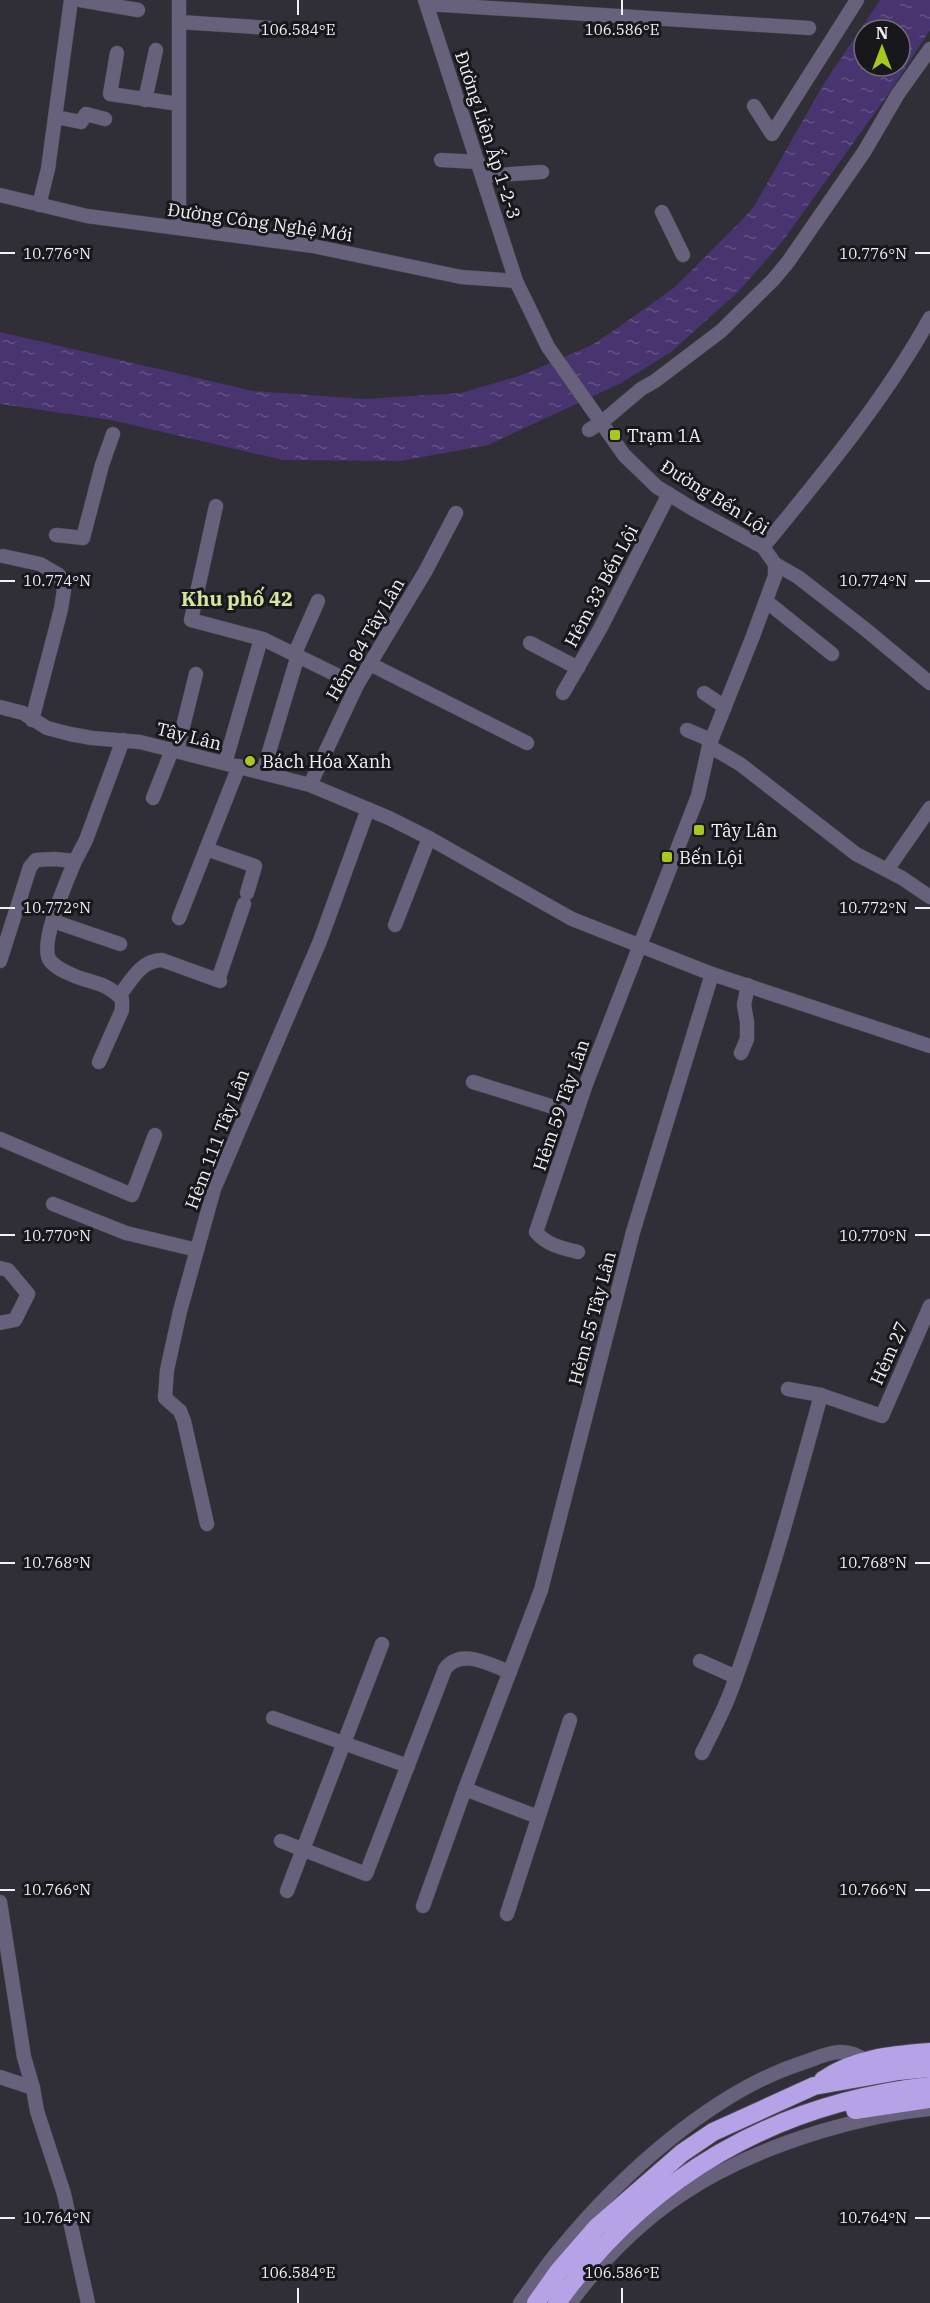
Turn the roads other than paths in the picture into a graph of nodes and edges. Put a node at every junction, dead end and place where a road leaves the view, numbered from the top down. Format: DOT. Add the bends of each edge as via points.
graph roads {
  1 [pos="71,0"];
  2 [pos="80,0"];
  3 [pos="180,0"];
  4 [pos="857,0"];
  5 [pos="426,2"];
  6 [pos="507,4"];
  7 [pos="138,10"];
  8 [pos="179,22"];
  9 [pos="270,28"];
  10 [pos="809,28"];
  11 [pos="930,49"];
  12 [pos="156,50"];
  13 [pos="117,53"];
  14 [pos="145,100"];
  15 [pos="179,104"];
  16 [pos="754,106"];
  17 [pos="56,117"];
  18 [pos="105,119"];
  19 [pos="441,160"];
  20 [pos="478,162"];
  21 [pos="542,172"];
  22 [pos="483,176"];
  23 [pos="0,195"];
  24 [pos="39,205"];
  25 [pos="662,212"];
  26 [pos="179,228"];
  27 [pos="683,255"];
  28 [pos="516,280"];
  29 [pos="930,318"];
  30 [pos="554,356"];
  31 [pos="602,422"];
  32 [pos="589,430"];
  33 [pos="113,434"];
  34 [pos="669,494"];
  35 [pos="216,506"];
  36 [pos="456,513"];
  37 [pos="56,535"];
  38 [pos="763,546"];
  39 [pos="3,555"];
  40 [pos="776,564"];
  41 [pos="318,601"];
  42 [pos="766,601"];
  43 [pos="261,639"];
  44 [pos="530,643"];
  45 [pos="297,654"];
  46 [pos="832,654"];
  47 [pos="370,664"];
  48 [pos="578,668"];
  49 [pos="196,674"];
  50 [pos="930,683"];
  51 [pos="357,685"];
  52 [pos="563,693"];
  53 [pos="704,693"];
  54 [pos="0,706"];
  55 [pos="724,707"];
  56 [pos="32,720"];
  57 [pos="687,730"];
  58 [pos="123,740"];
  59 [pos="527,743"];
  60 [pos="710,743"];
  61 [pos="174,751"];
  62 [pos="232,765"];
  63 [pos="263,772"];
  64 [pos="310,785"];
  65 [pos="153,798"];
  66 [pos="930,808"];
  67 [pos="368,809"];
  68 [pos="429,838"];
  69 [pos="206,849"];
  70 [pos="75,861"];
  71 [pos="888,870"];
  72 [pos="930,897"];
  73 [pos="179,918"];
  74 [pos="53,921"];
  75 [pos="394,925"];
  76 [pos="120,944"];
  77 [pos="638,946"];
  78 [pos="0,961"];
  79 [pos="712,974"];
  80 [pos="748,985"];
  81 [pos="119,996"];
  82 [pos="930,1046"];
  83 [pos="741,1053"];
  84 [pos="99,1062"];
  85 [pos="473,1082"];
  86 [pos="576,1114"];
  87 [pos="155,1135"];
  88 [pos="0,1139"];
  89 [pos="53,1204"];
  90 [pos="197,1250"];
  91 [pos="578,1252"];
  92 [pos="0,1268"];
  93 [pos="930,1306"];
  94 [pos="0,1323"];
  95 [pos="788,1389"];
  96 [pos="821,1395"];
  97 [pos="207,1524"];
  98 [pos="382,1644"];
  99 [pos="700,1661"];
  100 [pos="510,1672"];
  101 [pos="736,1677"];
  102 [pos="273,1718"];
  103 [pos="570,1720"];
  104 [pos="344,1743"];
  105 [pos="702,1754"];
  106 [pos="408,1766"];
  107 [pos="465,1789"];
  108 [pos="538,1817"];
  109 [pos="281,1841"];
  110 [pos="304,1849"];
  111 [pos="287,1891"];
  112 [pos="0,1902"];
  113 [pos="423,1906"];
  114 [pos="507,1914"];
  115 [pos="930,2052"];
  116 [pos="866,2061"];
  117 [pos="930,2068"];
  118 [pos="0,2077"];
  119 [pos="814,2086"];
  120 [pos="930,2086"];
  121 [pos="33,2088"];
  122 [pos="930,2099"];
  123 [pos="930,2109"];
  124 [pos="751,2135"];
  125 [pos="88,2303"];
  126 [pos="520,2303"];
  127 [pos="536,2303"];
  128 [pos="557,2303"];
  129 [pos="570,2303"];
  1 -- 17 [label="street"];
  2 -- 7 [label="street"];
  3 -- 8 [label="street"];
  4 -- 16 [label="street" via="772,134"];
  5 -- 6 [label="street"];
  5 -- 20 [label="street, Đường Liên Ấp 1-2-3"];
  6 -- 10 [label="street"];
  8 -- 9 [label="street"];
  8 -- 15 [label="street"];
  11 -- 31 [label="street" via="864,152 773,280 721,331 640,389"];
  12 -- 14 [label="street"];
  13 -- 14 [label="street" via="110,94"];
  14 -- 15 [label="street"];
  15 -- 26 [label="street"];
  17 -- 18 [label="street" via="81,122 86,114"];
  17 -- 24 [label="street"];
  19 -- 20 [label="street"];
  20 -- 22 [label="street, Đường Liên Ấp 1-2-3"];
  21 -- 22 [label="street"];
  22 -- 28 [label="street, Đường Liên Ấp 1-2-3"];
  23 -- 24 [label="street, Đường Công Nghệ Mới"];
  24 -- 26 [label="street, Đường Công Nghệ Mới" via="87,216"];
  25 -- 27 [label="street"];
  26 -- 28 [label="street, Đường Công Nghệ Mới" via="314,246 461,277"];
  28 -- 30 [label="street, Đường Liên Ấp 1-2-3"];
  29 -- 38 [label="street" via="913,350 845,447"];
  30 -- 31 [label="street, Đường Bến Lội"];
  31 -- 32 [label="street"];
  31 -- 34 [label="street, Đường Bến Lội" via="624,455"];
  33 -- 37 [label="street" via="83,538"];
  34 -- 38 [label="street, Đường Bến Lội"];
  34 -- 48 [label="street, Hẻm 33 Bến Lội"];
  35 -- 43 [label="street" via="191,620"];
  36 -- 47 [label="street, Hẻm 84 Tây Lân"];
  38 -- 40 [label="street, Đường Bến Lội"];
  39 -- 56 [label="street" via="40,564 59,575 64,590"];
  40 -- 42 [label="street"];
  40 -- 50 [label="street" via="866,629"];
  41 -- 45 [label="street"];
  42 -- 46 [label="street"];
  42 -- 55 [label="street"];
  43 -- 45 [label="street"];
  43 -- 62 [label="street"];
  44 -- 48 [label="street"];
  45 -- 51 [label="street"];
  45 -- 63 [label="street"];
  47 -- 51 [label="street, Hẻm 84 Tây Lân"];
  47 -- 59 [label="street"];
  48 -- 52 [label="street, Hẻm 33 Bến Lội"];
  49 -- 61 [label="street"];
  51 -- 64 [label="street, Hẻm 84 Tây Lân"];
  53 -- 55 [label="street"];
  54 -- 56 [label="street, Tây Lân"];
  55 -- 60 [label="street"];
  56 -- 58 [label="street, Tây Lân" via="70,734"];
  57 -- 60 [label="street"];
  58 -- 61 [label="street, Tây Lân"];
  58 -- 70 [label="street"];
  60 -- 71 [label="street" via="856,854"];
  60 -- 77 [label="street" via="698,796"];
  61 -- 62 [label="street, Tây Lân"];
  61 -- 65 [label="street"];
  62 -- 63 [label="street, Tây Lân"];
  62 -- 69 [label="street"];
  63 -- 64 [label="street, Tây Lân"];
  64 -- 67 [label="street, Tây Lân"];
  66 -- 71 [label="street"];
  67 -- 68 [label="street, Tây Lân"];
  67 -- 90 [label="street, Hẻm 111 Tây Lân" via="320,941 214,1189"];
  68 -- 75 [label="street"];
  68 -- 77 [label="street, Tây Lân" via="572,919"];
  69 -- 73 [label="street"];
  69 -- 81 [label="street" via="255,866 219,981 152,960"];
  70 -- 74 [label="street"];
  70 -- 78 [label="street" via="36,860 30,867"];
  71 -- 72 [label="street"];
  74 -- 76 [label="street"];
  74 -- 81 [label="street" via="46,942 54,966 110,987"];
  77 -- 79 [label="street, Tây Lân"];
  77 -- 86 [label="street, Hẻm 59 Tây Lân"];
  79 -- 80 [label="street, Tây Lân"];
  79 -- 100 [label="street, Hẻm 55 Tây Lân" via="633,1232 541,1590"];
  80 -- 82 [label="street, Tây Lân"];
  80 -- 83 [label="street" via="744,1005 747,1039"];
  81 -- 84 [label="street" via="122,1010"];
  85 -- 86 [label="street"];
  86 -- 91 [label="street, Hẻm 59 Tây Lân" via="536,1232 543,1241"];
  87 -- 88 [label="street" via="132,1194"];
  89 -- 90 [label="street" via="126,1233"];
  90 -- 97 [label="street, Hẻm 111 Tây Lân" via="167,1370 165,1398 180,1411 184,1421"];
  92 -- 94 [label="street" via="8,1270 28,1294 15,1320"];
  93 -- 96 [label="street, Hẻm 27" via="882,1416"];
  95 -- 96 [label="street"];
  96 -- 101 [label="street"];
  98 -- 104 [label="street"];
  99 -- 101 [label="street"];
  100 -- 106 [label="street" via="468,1658 450,1663"];
  100 -- 107 [label="street, Hẻm 55 Tây Lân"];
  101 -- 105 [label="street"];
  102 -- 104 [label="street"];
  103 -- 108 [label="street"];
  104 -- 106 [label="street"];
  104 -- 110 [label="street"];
  106 -- 110 [label="street" via="366,1874"];
  107 -- 108 [label="street"];
  107 -- 113 [label="street, Hẻm 55 Tây Lân"];
  108 -- 114 [label="street"];
  109 -- 110 [label="street"];
  110 -- 111 [label="street"];
  112 -- 121 [label="street" via="24,2057"];
  115 -- 116 [label="highway"];
  116 -- 119 [label="highway" via="846,2066"];
  116 -- 126 [label="street" via="852,2052 834,2052 774,2073 700,2116 605,2199 561,2248"];
  117 -- 119 [label="highway"];
  118 -- 121 [label="street"];
  119 -- 127 [label="highway" via="713,2132 682,2153 597,2227"];
  120 -- 124 [label="highway" via="877,2093 818,2108"];
  121 -- 125 [label="street" via="66,2203"];
  122 -- 124 [label="highway" via="847,2112"];
  123 -- 129 [label="street" via="886,2115 809,2135 703,2179 630,2235 593,2272"];
  124 -- 128 [label="highway" via="700,2163 661,2192 588,2263"];
}
